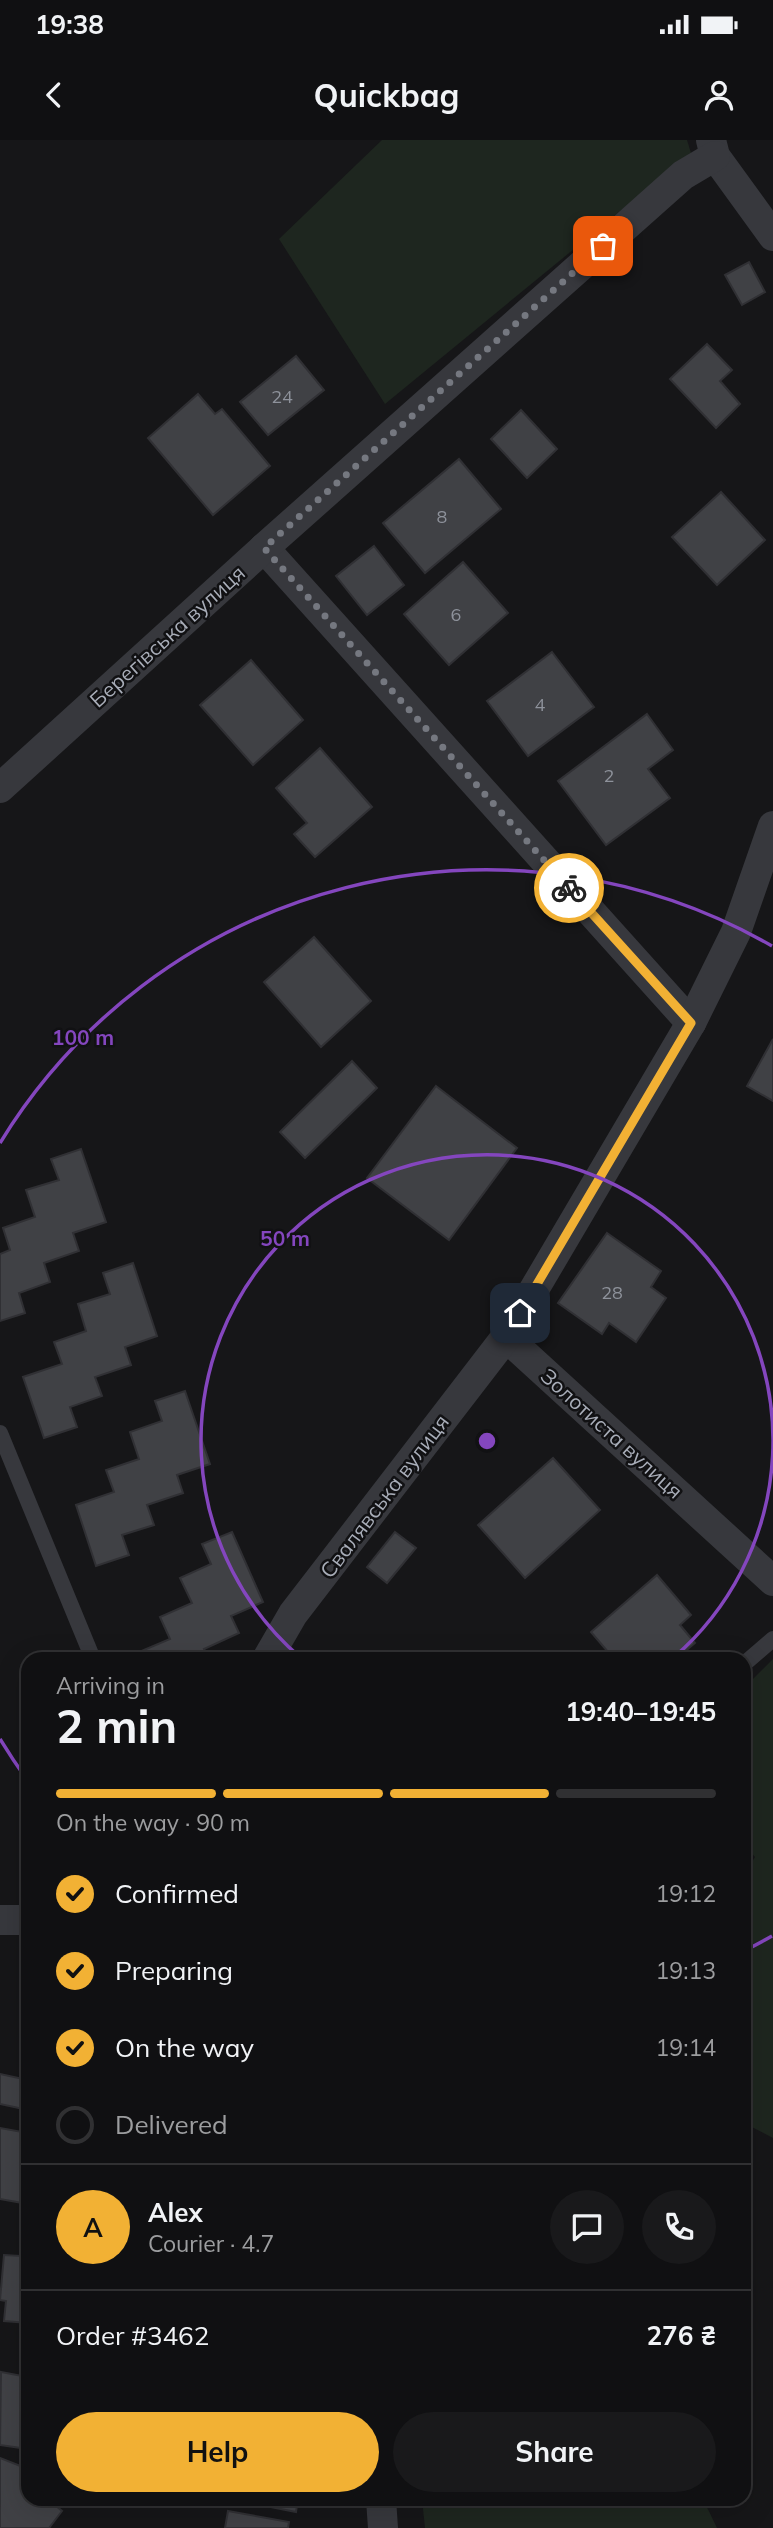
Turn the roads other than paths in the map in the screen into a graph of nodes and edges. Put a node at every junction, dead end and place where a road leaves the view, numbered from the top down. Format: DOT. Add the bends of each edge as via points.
graph roads {
  1 [pos="713,148"];
  2 [pos="773,236"];
  3 [pos="264,548"];
  4 [pos="0,788"];
  5 [pos="773,825"];
  6 [pos="691,1023"];
  7 [pos="506,1337"];
  8 [pos="0,1433"];
  9 [pos="773,1581"];
  10 [pos="773,1639"];
  11 [pos="90,1652"];
  12 [pos="271,1652"];
  13 [pos="751,1658"];
  14 [pos="0,1920"];
  15 [pos="21,1920"];
  16 [pos="381,2506"];
  17 [pos="383,2528"];
  1 -- 2 [label="street"];
  1 -- 3 [label="street, Берегівська вулиця"];
  3 -- 4 [label="street, Берегівська вулиця"];
  3 -- 6 [label="street"];
  5 -- 6 [label="street" via="736,932"];
  6 -- 7 [label="street"];
  7 -- 9 [label="street, Золотиста вулиця"];
  7 -- 12 [label="street, Свалявська вулиця" via="293,1614"];
  8 -- 11 [label="lane"];
  10 -- 13 [label="lane"];
  14 -- 15 [label="street"];
  16 -- 17 [label="street"];
}
